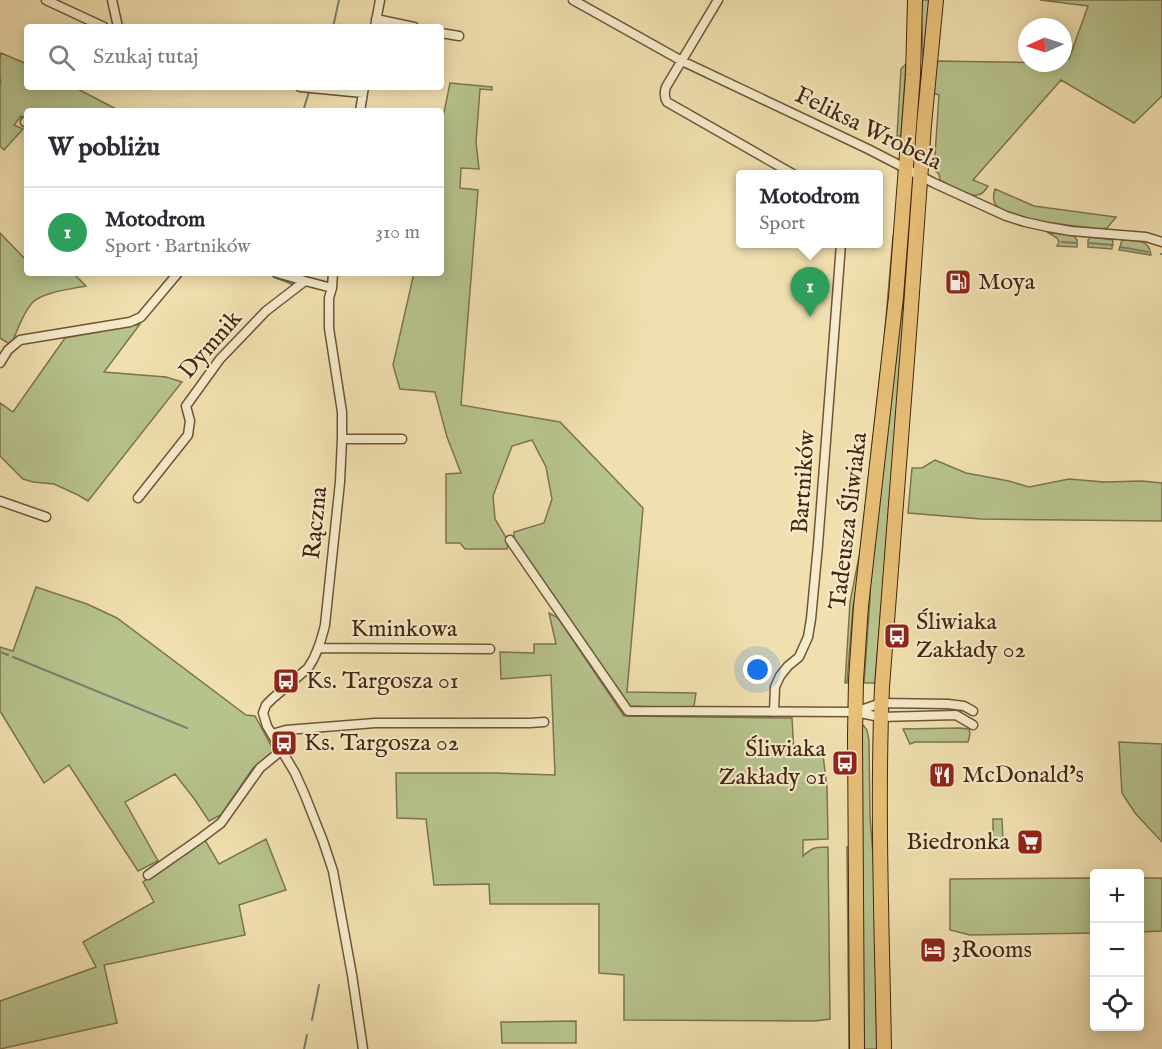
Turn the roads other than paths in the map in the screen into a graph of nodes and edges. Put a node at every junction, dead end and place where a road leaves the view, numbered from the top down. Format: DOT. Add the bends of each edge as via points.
graph roads {
  1 [pos="46,0"];
  2 [pos="112,0"];
  3 [pos="380,0"];
  4 [pos="573,0"];
  5 [pos="718,0"];
  6 [pos="915,0"];
  7 [pos="936,0"];
  8 [pos="376,23"];
  9 [pos="98,24"];
  10 [pos="117,24"];
  11 [pos="444,34"];
  12 [pos="459,36"];
  13 [pos="682,61"];
  14 [pos="364,90"];
  15 [pos="361,108"];
  16 [pos="906,168"];
  17 [pos="786,170"];
  18 [pos="920,175"];
  19 [pos="1162,242"];
  20 [pos="841,248"];
  21 [pos="175,276"];
  22 [pos="288,276"];
  23 [pos="333,276"];
  24 [pos="305,281"];
  25 [pos="332,288"];
  26 [pos="0,363"];
  27 [pos="342,439"];
  28 [pos="402,439"];
  29 [pos="138,498"];
  30 [pos="0,501"];
  31 [pos="46,517"];
  32 [pos="510,540"];
  33 [pos="318,648"];
  34 [pos="489,649"];
  35 [pos="881,710"];
  36 [pos="973,711"];
  37 [pos="774,712"];
  38 [pos="855,712"];
  39 [pos="544,722"];
  40 [pos="973,725"];
  41 [pos="272,734"];
  42 [pos="282,750"];
  43 [pos="148,875"];
  44 [pos="363,1049"];
  45 [pos="857,1049"];
  46 [pos="884,1049"];
  1 -- 9 [label="street"];
  2 -- 10 [label="street"];
  3 -- 8 [label="street"];
  4 -- 13 [label="street, Feliksa Wrobela"];
  5 -- 13 [label="street"];
  6 -- 16 [label="main road, Tadeusza Śliwiaka" via="914,75"];
  7 -- 18 [label="main road, Tadeusza Śliwiaka"];
  11 -- 12 [label="street"];
  13 -- 16 [label="street, Feliksa Wrobela"];
  13 -- 17 [label="street" via="664,92 667,102"];
  14 -- 15 [label="street"];
  16 -- 18 [label="street, Feliksa Wrobela"];
  16 -- 38 [label="main road, Tadeusza Śliwiaka" via="891,348 860,617"];
  18 -- 19 [label="street, Feliksa Wrobela" via="1025,222"];
  18 -- 35 [label="main road, Tadeusza Śliwiaka"];
  20 -- 37 [label="street, Bartników" via="811,619 799,657 775,687"];
  21 -- 26 [label="street" via="141,317 20,340"];
  22 -- 24 [label="street"];
  23 -- 25 [label="street, Rączna"];
  24 -- 25 [label="street"];
  24 -- 29 [label="street, Dymnik" via="266,311 220,359 186,406 188,435"];
  25 -- 27 [label="street, Rączna" via="329,328 342,412"];
  27 -- 28 [label="street"];
  27 -- 33 [label="street, Rączna" via="325,625"];
  30 -- 31 [label="street"];
  32 -- 37 [label="street" via="628,711"];
  33 -- 34 [label="street, Kminkowa"];
  33 -- 41 [label="street, Rączna" via="308,668 265,708 265,722"];
  35 -- 36 [label="street" via="948,704"];
  35 -- 38 [label="street"];
  35 -- 38 [label="street"];
  35 -- 40 [label="street" via="956,716"];
  35 -- 46 [label="main road, Tadeusza Śliwiaka"];
  37 -- 38 [label="street"];
  38 -- 45 [label="main road, Tadeusza Śliwiaka"];
  39 -- 41 [label="street" via="375,723"];
  41 -- 42 [label="street, Rączna"];
  42 -- 43 [label="street" via="260,768 221,823"];
  42 -- 44 [label="street, Rączna" via="304,793 333,871"];
}
